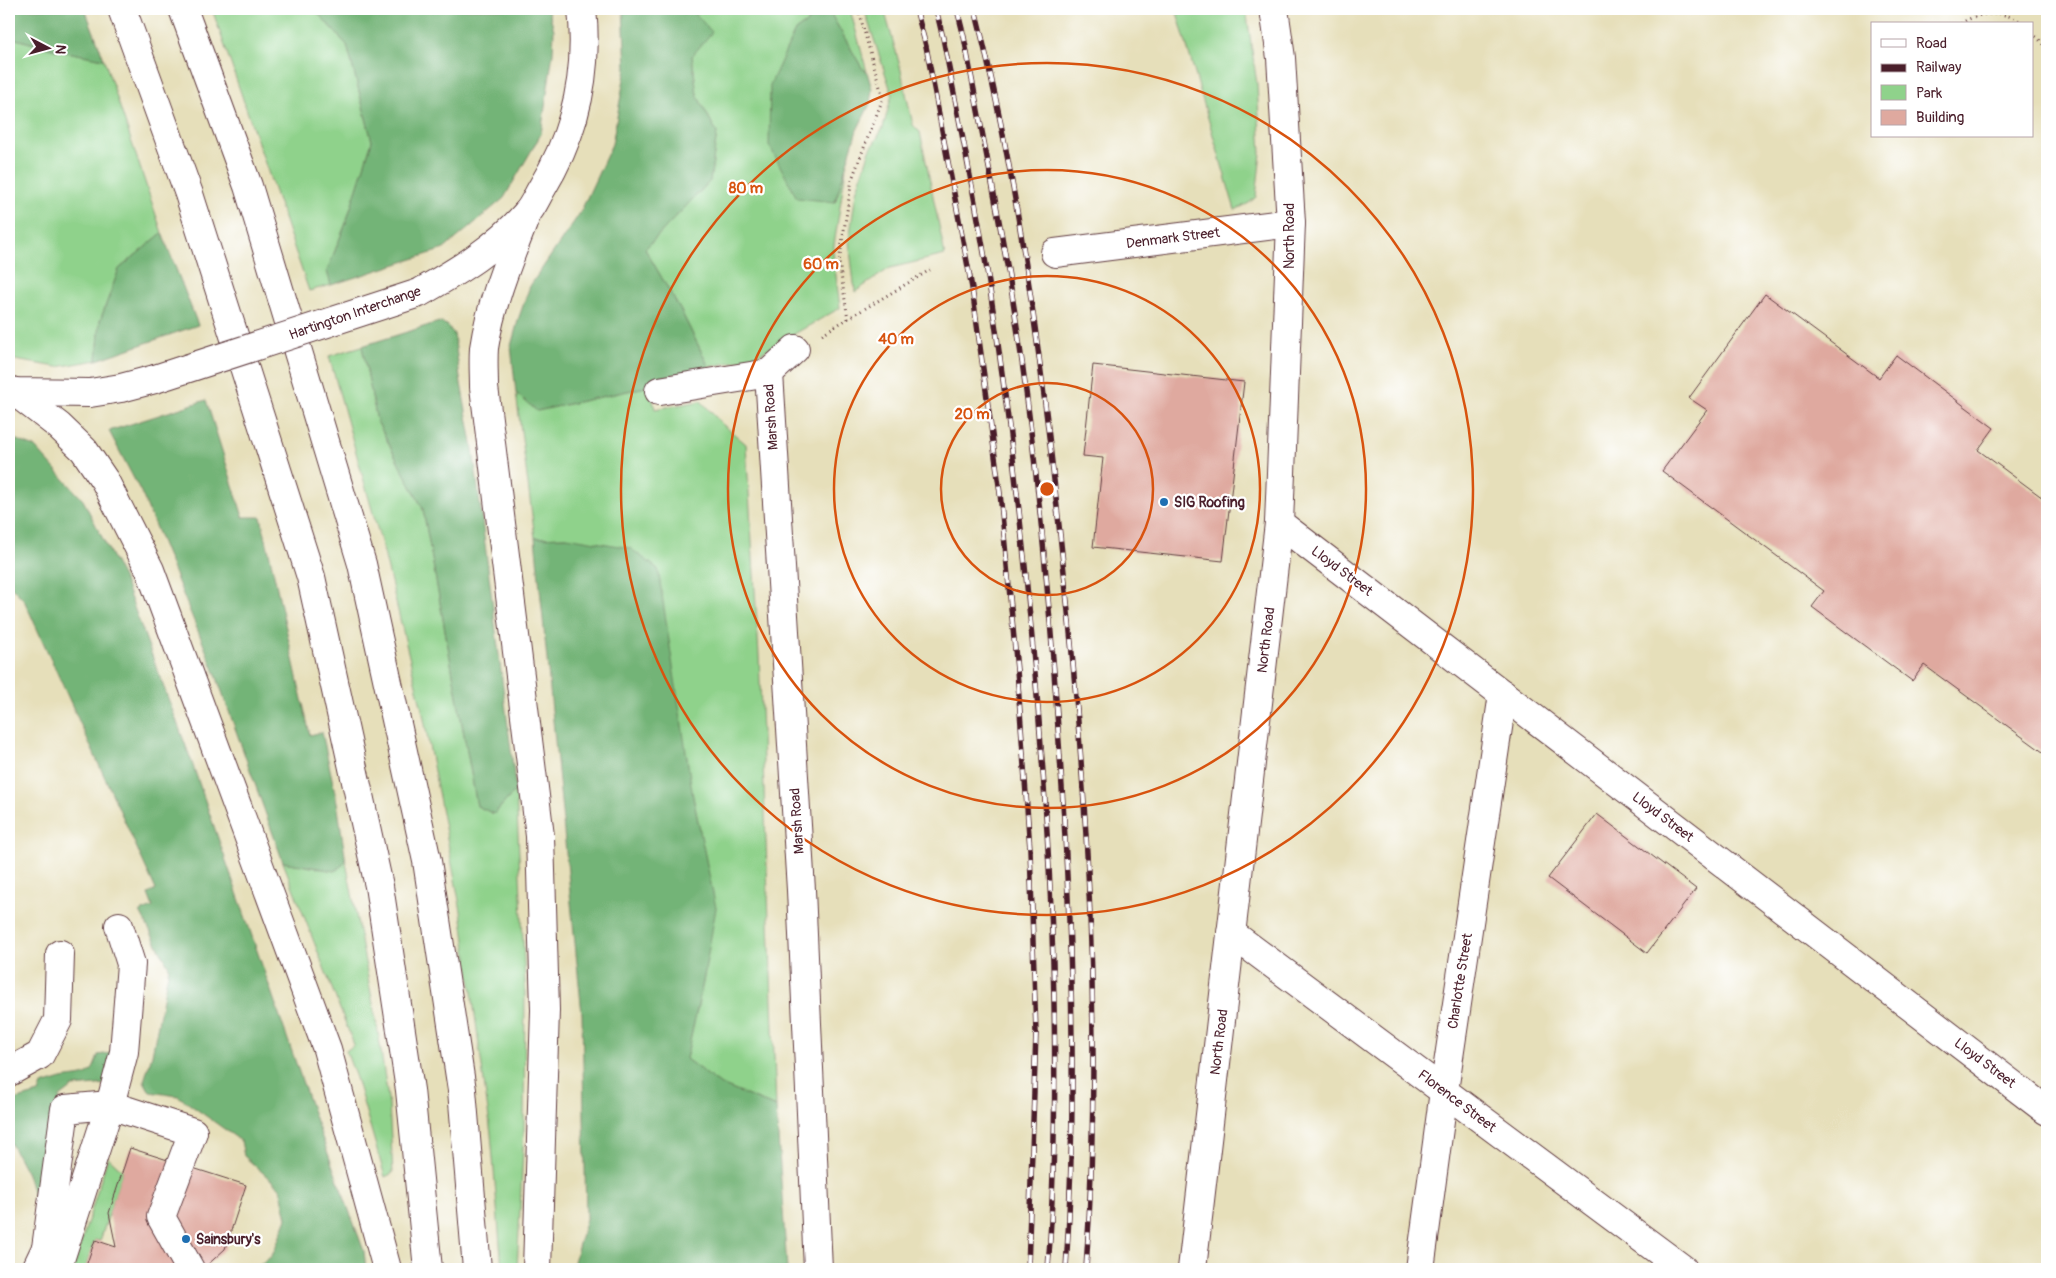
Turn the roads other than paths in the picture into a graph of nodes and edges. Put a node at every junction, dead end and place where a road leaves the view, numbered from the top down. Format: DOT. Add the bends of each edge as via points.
graph roads {
  1 [pos="122,9"];
  2 [pos="183,9"];
  3 [pos="582,9"];
  4 [pos="1274,9"];
  5 [pos="527,213"];
  6 [pos="1291,223"];
  7 [pos="1055,253"];
  8 [pos="795,349"];
  9 [pos="769,373"];
  10 [pos="12,391"];
  11 [pos="659,391"];
  12 [pos="1279,523"];
  13 [pos="1503,694"];
  14 [pos="119,926"];
  15 [pos="1232,934"];
  16 [pos="60,954"];
  17 [pos="9,1072"];
  18 [pos="1444,1091"];
  19 [pos="110,1105"];
  20 [pos="2047,1111"];
  21 [pos="36,1269"];
  22 [pos="57,1269"];
  23 [pos="190,1269"];
  24 [pos="387,1269"];
  25 [pos="428,1269"];
  26 [pos="477,1269"];
  27 [pos="537,1269"];
  28 [pos="818,1269"];
  29 [pos="1192,1269"];
  30 [pos="1420,1269"];
  31 [pos="1683,1269"];
  1 -- 25 [label="main road" via="189,194 311,576 379,886 410,1090"];
  2 -- 26 [label="main road" via="248,186 362,564 427,861 462,1090"];
  3 -- 5 [label="main road, Hartington Interchange" via="583,75 574,118 558,162"];
  4 -- 6 [label="main road, North Road" via="1281,58"];
  5 -- 10 [label="main road, Hartington Interchange, bridge" via="464,268 419,293 121,388 90,393"];
  5 -- 27 [label="main road" via="491,316 484,350 484,387 540,836 544,1010"];
  6 -- 7 [label="main road, Denmark Street"];
  6 -- 12 [label="main road, North Road"];
  8 -- 9 [label="main road"];
  9 -- 11 [label="main road"];
  9 -- 28 [label="main road, Marsh Road" via="801,890"];
  10 -- 24 [label="main road" via="59,426 84,450 105,481 150,570 327,1049"];
  12 -- 13 [label="main road, Lloyd Street"];
  12 -- 15 [label="main road, North Road"];
  13 -- 18 [label="main road, Charlotte Street"];
  13 -- 20 [label="main road, Lloyd Street"];
  14 -- 19 [label="main road" via="131,964 124,1052"];
  15 -- 18 [label="main road, Florence Street"];
  15 -- 29 [label="main road, North Road"];
  16 -- 17 [label="main road" via="58,1020 40,1055"];
  18 -- 30 [label="main road, Charlotte Street"];
  18 -- 31 [label="main road, Florence Street"];
  19 -- 21 [label="main road" via="65,1109 46,1248"];
  19 -- 22 [label="main road"];
  19 -- 23 [label="main road" via="193,1132 161,1217"];
}
